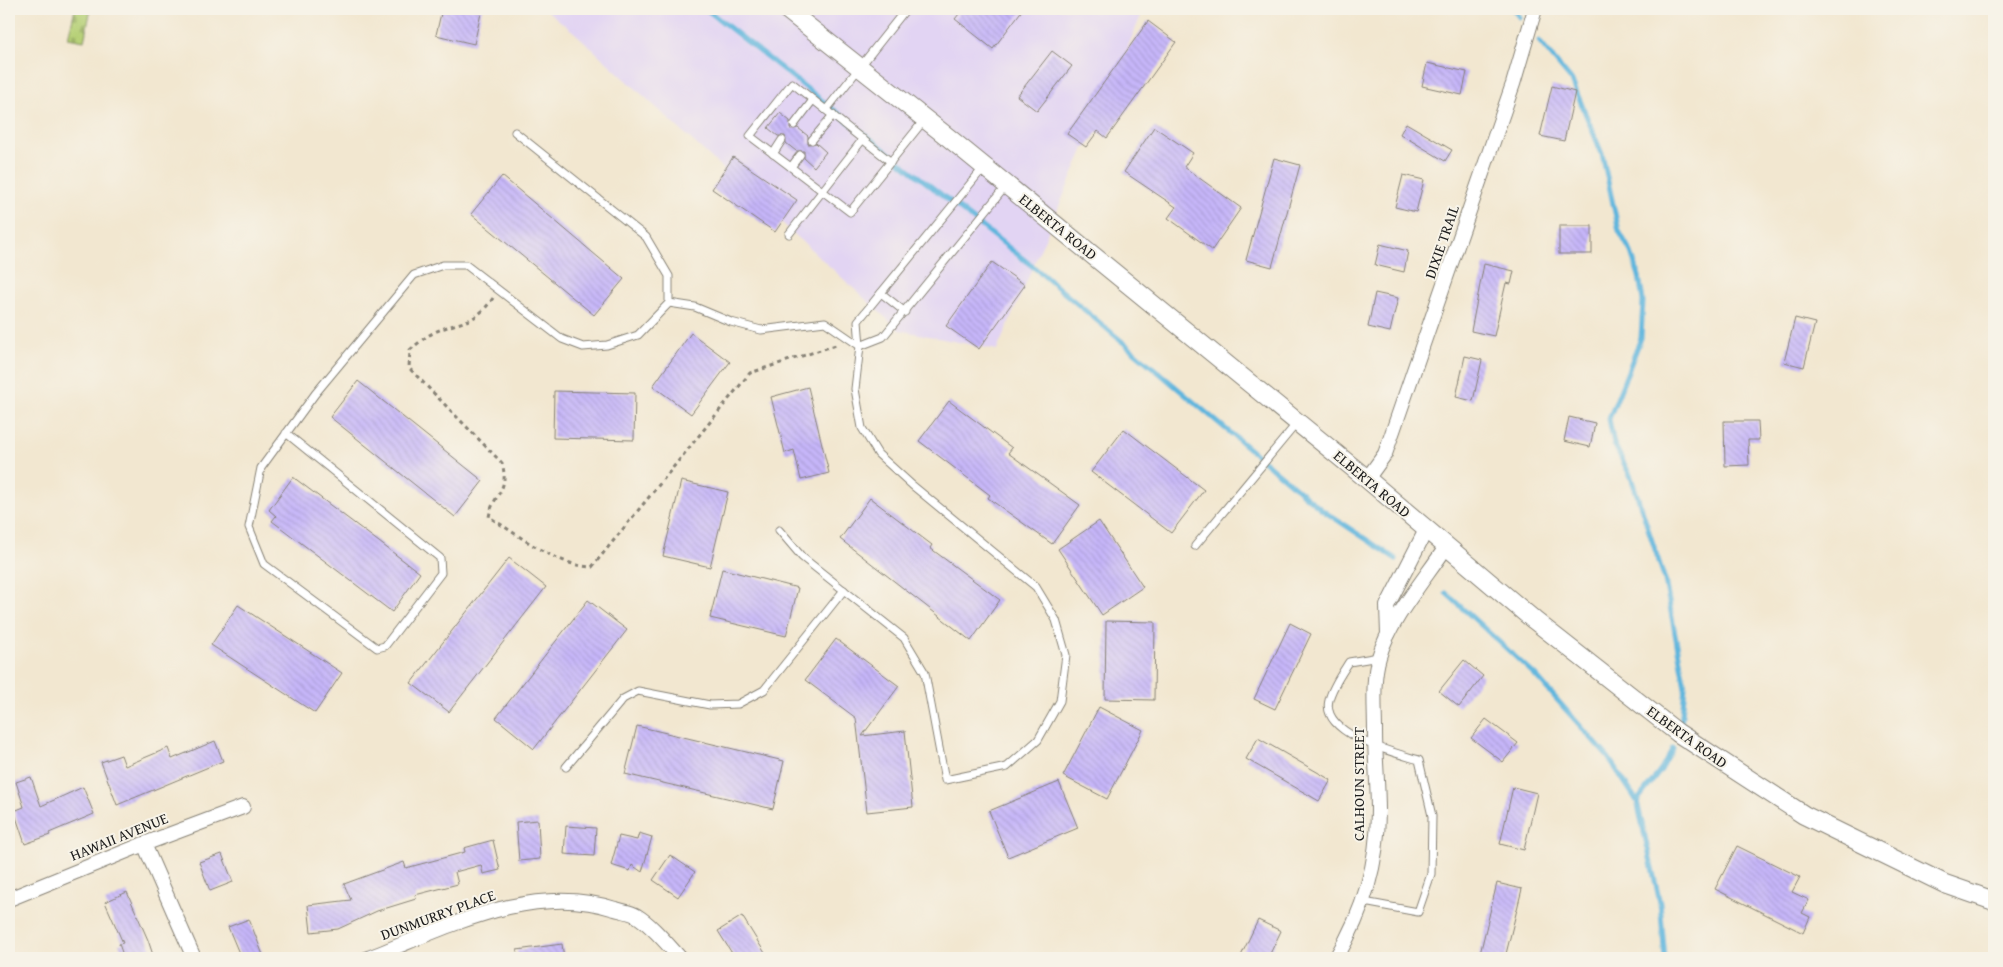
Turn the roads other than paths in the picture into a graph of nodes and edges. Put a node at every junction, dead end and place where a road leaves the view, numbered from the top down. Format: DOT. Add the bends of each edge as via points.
graph roads {
  1 [pos="786,9"];
  2 [pos="906,9"];
  3 [pos="1535,9"];
  4 [pos="859,69"];
  5 [pos="813,100"];
  6 [pos="826,110"];
  7 [pos="832,116"];
  8 [pos="926,119"];
  9 [pos="794,125"];
  10 [pos="515,132"];
  11 [pos="863,139"];
  12 [pos="782,140"];
  13 [pos="812,140"];
  14 [pos="773,154"];
  15 [pos="800,155"];
  16 [pos="891,162"];
  17 [pos="984,167"];
  18 [pos="791,168"];
  19 [pos="1007,185"];
  20 [pos="822,191"];
  21 [pos="789,234"];
  22 [pos="882,293"];
  23 [pos="669,303"];
  24 [pos="905,312"];
  25 [pos="860,346"];
  26 [pos="1297,423"];
  27 [pos="286,433"];
  28 [pos="1367,480"];
  29 [pos="779,530"];
  30 [pos="1426,530"];
  31 [pos="1195,546"];
  32 [pos="1446,547"];
  33 [pos="844,590"];
  34 [pos="1388,634"];
  35 [pos="1379,657"];
  36 [pos="1375,748"];
  37 [pos="566,767"];
  38 [pos="242,807"];
  39 [pos="144,844"];
  40 [pos="9,899"];
  41 [pos="1994,901"];
  42 [pos="1364,902"];
  43 [pos="194,958"];
  44 [pos="368,958"];
  45 [pos="680,958"];
  46 [pos="1336,958"];
  1 -- 4 [label="street, ELBERTA ROAD"];
  2 -- 4 [label="lane"];
  3 -- 28 [label="street, DIXIE TRAIL" via="1513,84 1385,454"];
  4 -- 6 [label="lane"];
  4 -- 8 [label="street, ELBERTA ROAD"];
  5 -- 6 [label="lane"];
  5 -- 9 [label="lane"];
  5 -- 14 [label="lane" via="792,83 750,136"];
  6 -- 7 [label="lane"];
  7 -- 11 [label="lane"];
  7 -- 13 [label="lane"];
  8 -- 16 [label="lane"];
  8 -- 17 [label="street, ELBERTA ROAD"];
  10 -- 23 [label="lane" via="646,236 669,276"];
  11 -- 16 [label="lane"];
  11 -- 20 [label="lane"];
  12 -- 14 [label="lane"];
  14 -- 18 [label="lane"];
  15 -- 18 [label="lane"];
  16 -- 20 [label="lane" via="850,212"];
  17 -- 19 [label="street, ELBERTA ROAD"];
  17 -- 22 [label="lane"];
  18 -- 20 [label="lane"];
  19 -- 24 [label="lane"];
  19 -- 26 [label="street, ELBERTA ROAD"];
  20 -- 21 [label="lane"];
  22 -- 24 [label="lane"];
  22 -- 25 [label="lane" via="858,321"];
  23 -- 25 [label="lane" via="695,307 761,330 825,322"];
  23 -- 27 [label="lane" via="638,335 607,345 583,347 562,339 466,265 443,265 414,275"];
  24 -- 25 [label="lane" via="883,337"];
  25 -- 33 [label="lane" via="855,389 862,428 878,454 1036,587 1056,620 1066,655 1060,701 1038,740 1007,767 945,780 925,673 904,638"];
  26 -- 28 [label="street, ELBERTA ROAD"];
  26 -- 31 [label="lane"];
  27 -- 27 [label="lane" via="440,558 441,573 385,646 377,648 264,564 249,527 260,468"];
  28 -- 30 [label="street, ELBERTA ROAD"];
  29 -- 33 [label="lane" via="802,557"];
  30 -- 32 [label="street, ELBERTA ROAD"];
  30 -- 34 [label="street, CALHOUN STREET" via="1387,606"];
  32 -- 34 [label="street, CALHOUN STREET"];
  32 -- 41 [label="street, ELBERTA ROAD" via="1671,727 1740,775 1804,815 1867,848 1945,884"];
  33 -- 37 [label="lane" via="764,690 738,704 710,705 638,691 623,699"];
  34 -- 35 [label="street, CALHOUN STREET"];
  35 -- 36 [label="street, CALHOUN STREET" via="1374,683"];
  35 -- 36 [label="lane" via="1348,662 1329,701 1330,715 1348,733"];
  36 -- 42 [label="street, CALHOUN STREET" via="1377,834"];
  36 -- 42 [label="lane" via="1419,760 1432,816 1431,874 1418,912"];
  38 -- 39 [label="street, HAWAII AVENUE"];
  39 -- 40 [label="street, HAWAII AVENUE"];
  39 -- 43 [label="street"];
  42 -- 46 [label="street, CALHOUN STREET"];
  44 -- 45 [label="street, DUNMURRY PLACE" via="466,920 504,908 553,899 595,902 636,916"];
}
